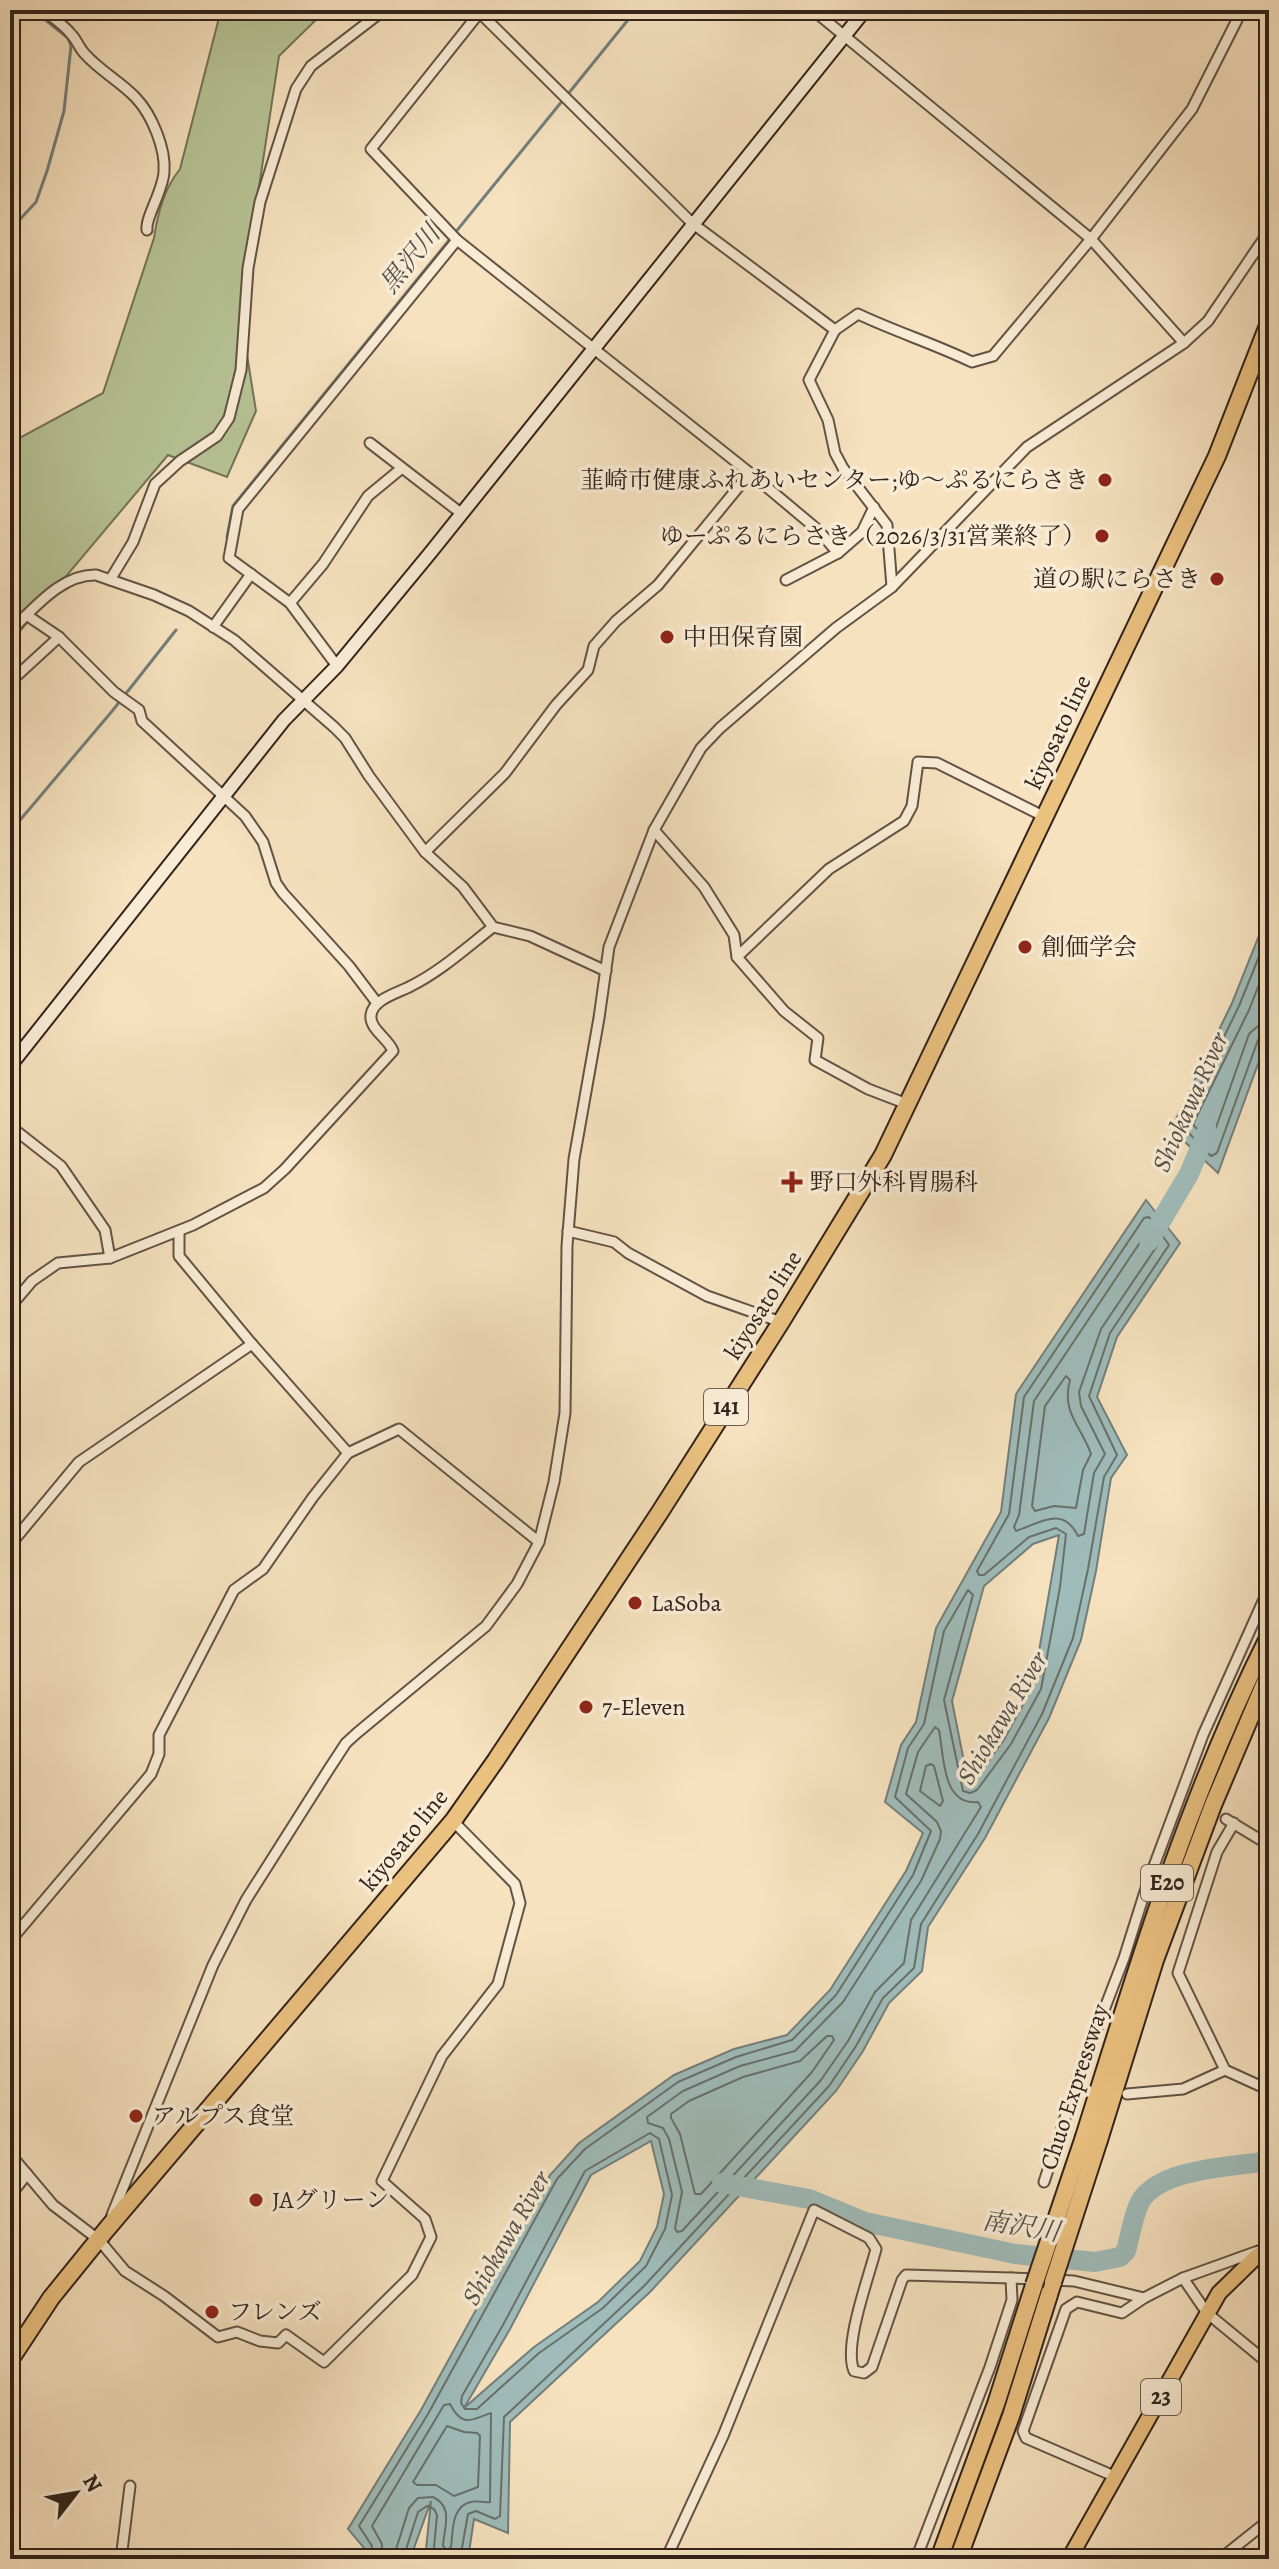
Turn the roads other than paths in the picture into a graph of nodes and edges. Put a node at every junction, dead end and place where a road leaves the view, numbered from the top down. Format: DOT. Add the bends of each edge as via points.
graph roads {
  1 [pos="43,10"];
  2 [pos="384,10"];
  3 [pos="813,10"];
  4 [pos="865,10"];
  5 [pos="1239,10"];
  6 [pos="478,11"];
  7 [pos="845,35"];
  8 [pos="692,223"];
  9 [pos="147,230"];
  10 [pos="1269,231"];
  11 [pos="1091,239"];
  12 [pos="457,240"];
  13 [pos="1269,323"];
  14 [pos="835,330"];
  15 [pos="1184,343"];
  16 [pos="592,349"];
  17 [pos="370,443"];
  18 [pos="402,468"];
  19 [pos="750,473"];
  20 [pos="874,507"];
  21 [pos="462,514"];
  22 [pos="838,553"];
  23 [pos="251,574"];
  24 [pos="110,580"];
  25 [pos="786,580"];
  26 [pos="892,587"];
  27 [pos="290,603"];
  28 [pos="28,616"];
  29 [pos="213,627"];
  30 [pos="10,631"];
  31 [pos="59,637"];
  32 [pos="337,666"];
  33 [pos="10,682"];
  34 [pos="302,700"];
  35 [pos="225,798"];
  36 [pos="1045,817"];
  37 [pos="654,830"];
  38 [pos="425,852"];
  39 [pos="493,927"];
  40 [pos="737,957"];
  41 [pos="606,971"];
  42 [pos="377,1003"];
  43 [pos="10,1066"];
  44 [pos="907,1104"];
  45 [pos="10,1126"];
  46 [pos="179,1231"];
  47 [pos="568,1231"];
  48 [pos="110,1258"];
  49 [pos="10,1307"];
  50 [pos="781,1322"];
  51 [pos="252,1344"];
  52 [pos="348,1453"];
  53 [pos="539,1542"];
  54 [pos="10,1545"];
  55 [pos="1269,1588"];
  56 [pos="1269,1636"];
  57 [pos="1269,1673"];
  58 [pos="453,1821"];
  59 [pos="1269,1845"];
  60 [pos="10,1941"];
  61 [pos="1225,2070"];
  62 [pos="1269,2090"];
  63 [pos="1127,2094"];
  64 [pos="1092,2138"];
  65 [pos="10,2154"];
  66 [pos="27,2174"];
  67 [pos="1044,2182"];
  68 [pos="10,2196"];
  69 [pos="102,2235"];
  70 [pos="1269,2248"];
  71 [pos="1011,2278"];
  72 [pos="1183,2278"];
  73 [pos="1144,2298"];
  74 [pos="1207,2313"];
  75 [pos="10,2360"];
  76 [pos="1269,2364"];
  77 [pos="1116,2477"];
  78 [pos="130,2486"];
  79 [pos="1269,2520"];
  80 [pos="121,2559"];
  81 [pos="666,2559"];
  82 [pos="916,2559"];
  83 [pos="939,2559"];
  84 [pos="958,2559"];
  85 [pos="1069,2559"];
  86 [pos="1220,2559"];
  1 -- 9 [label="street" via="137,99 149,119 162,148 164,173"];
  2 -- 24 [label="street" via="311,66 296,89 260,202 248,268 241,370 229,418 217,436 155,484 133,542"];
  3 -- 7 [label="street"];
  4 -- 7 [label="street"];
  5 -- 11 [label="street" via="1192,109"];
  6 -- 8 [label="street"];
  6 -- 12 [label="street" via="371,149"];
  7 -- 8 [label="street"];
  7 -- 11 [label="street"];
  8 -- 14 [label="street"];
  8 -- 16 [label="street"];
  10 -- 15 [label="street" via="1208,321"];
  11 -- 14 [label="street" via="993,356 972,362 858,314"];
  11 -- 15 [label="street"];
  12 -- 16 [label="street"];
  12 -- 23 [label="street" via="238,509 229,558"];
  13 -- 36 [label="highway, kiyosato line / 141" via="1217,456"];
  14 -- 20 [label="street" via="809,380 828,420 835,453"];
  15 -- 26 [label="street" via="1027,447"];
  16 -- 19 [label="street"];
  16 -- 21 [label="street"];
  17 -- 18 [label="street"];
  18 -- 21 [label="street"];
  18 -- 27 [label="street" via="368,496"];
  19 -- 22 [label="street"];
  19 -- 38 [label="street" via="658,585 594,646 588,670 505,773"];
  20 -- 22 [label="street" via="862,532"];
  20 -- 26 [label="street" via="887,525"];
  21 -- 32 [label="street"];
  22 -- 25 [label="street"];
  23 -- 27 [label="street"];
  23 -- 29 [label="street"];
  24 -- 28 [label="street" via="77,577"];
  24 -- 29 [label="street" via="154,595"];
  26 -- 37 [label="street" via="720,728 701,748"];
  27 -- 32 [label="street"];
  28 -- 30 [label="street"];
  28 -- 31 [label="street"];
  29 -- 34 [label="street"];
  31 -- 33 [label="street"];
  31 -- 35 [label="street"];
  32 -- 34 [label="street"];
  34 -- 35 [label="street"];
  34 -- 38 [label="street" via="345,738"];
  35 -- 42 [label="street" via="257,830 283,893"];
  35 -- 43 [label="street"];
  36 -- 40 [label="street" via="937,763 918,762 912,806 904,821 829,869"];
  36 -- 44 [label="highway, kiyosato line / 141"];
  37 -- 40 [label="street" via="704,887 734,935"];
  37 -- 41 [label="street" via="609,947"];
  38 -- 39 [label="street" via="463,887"];
  39 -- 41 [label="street" via="530,936"];
  39 -- 42 [label="street" via="431,977"];
  40 -- 44 [label="street" via="784,1011 818,1038 815,1060"];
  41 -- 47 [label="street" via="574,1159"];
  42 -- 46 [label="street" via="370,1014 372,1024 393,1051 264,1188"];
  44 -- 50 [label="highway, kiyosato line / 141" via="873,1173"];
  45 -- 48 [label="street" via="61,1166 105,1230"];
  46 -- 48 [label="street"];
  46 -- 51 [label="street" via="179,1256"];
  47 -- 50 [label="street" via="614,1242 707,1296"];
  47 -- 53 [label="street" via="565,1413"];
  48 -- 49 [label="street" via="58,1263 32,1281"];
  50 -- 58 [label="highway, kiyosato line / 141"];
  51 -- 52 [label="street"];
  51 -- 54 [label="street" via="79,1462"];
  52 -- 53 [label="street" via="399,1429"];
  52 -- 60 [label="street" via="263,1569 234,1590 159,1735 151,1774"];
  53 -- 69 [label="street" via="486,1626 346,1743 246,1900 213,1965"];
  55 -- 67 [label="street" via="1203,1735"];
  56 -- 64 [label="highway, Chuo Expressway / E20" via="1189,1824 1141,1954"];
  57 -- 64 [label="highway, Chuo Expressway / E20" via="1213,1805"];
  58 -- 69 [label="highway, kiyosato line / 141"];
  58 -- 69 [label="street" via="515,1884 520,1903 498,1984 442,2056 382,2181 425,2219 431,2237 412,2275 324,2362 286,2335 278,2343 237,2332 218,2337 125,2271"];
  59 -- 61 [label="street" via="1230,1821 1178,1973"];
  61 -- 62 [label="street"];
  61 -- 63 [label="street" via="1183,2089"];
  64 -- 83 [label="highway, Chuo Expressway / E20, bridge" via="1034,2285"];
  64 -- 84 [label="highway, Chuo Expressway / E20, bridge" via="1011,2416"];
  65 -- 66 [label="street"];
  66 -- 68 [label="street"];
  66 -- 69 [label="street" via="53,2205"];
  69 -- 75 [label="highway, kiyosato line / 141"];
  70 -- 72 [label="street"];
  70 -- 74 [label="main road, 23" via="1233,2277"];
  71 -- 73 [label="street" via="1074,2281"];
  71 -- 81 [label="street" via="906,2275 872,2367 864,2373 854,2371 853,2339 876,2249 869,2238 814,2210 723,2436"];
  71 -- 82 [label="street" via="1012,2300 999,2340"];
  72 -- 73 [label="street"];
  72 -- 74 [label="street"];
  73 -- 77 [label="street" via="1122,2313 1077,2302 1066,2309 1023,2431 1026,2438"];
  74 -- 76 [label="street"];
  74 -- 77 [label="main road, 23"];
  77 -- 85 [label="main road, 23"];
  78 -- 80 [label="street"];
  79 -- 86 [label="street"];
}
